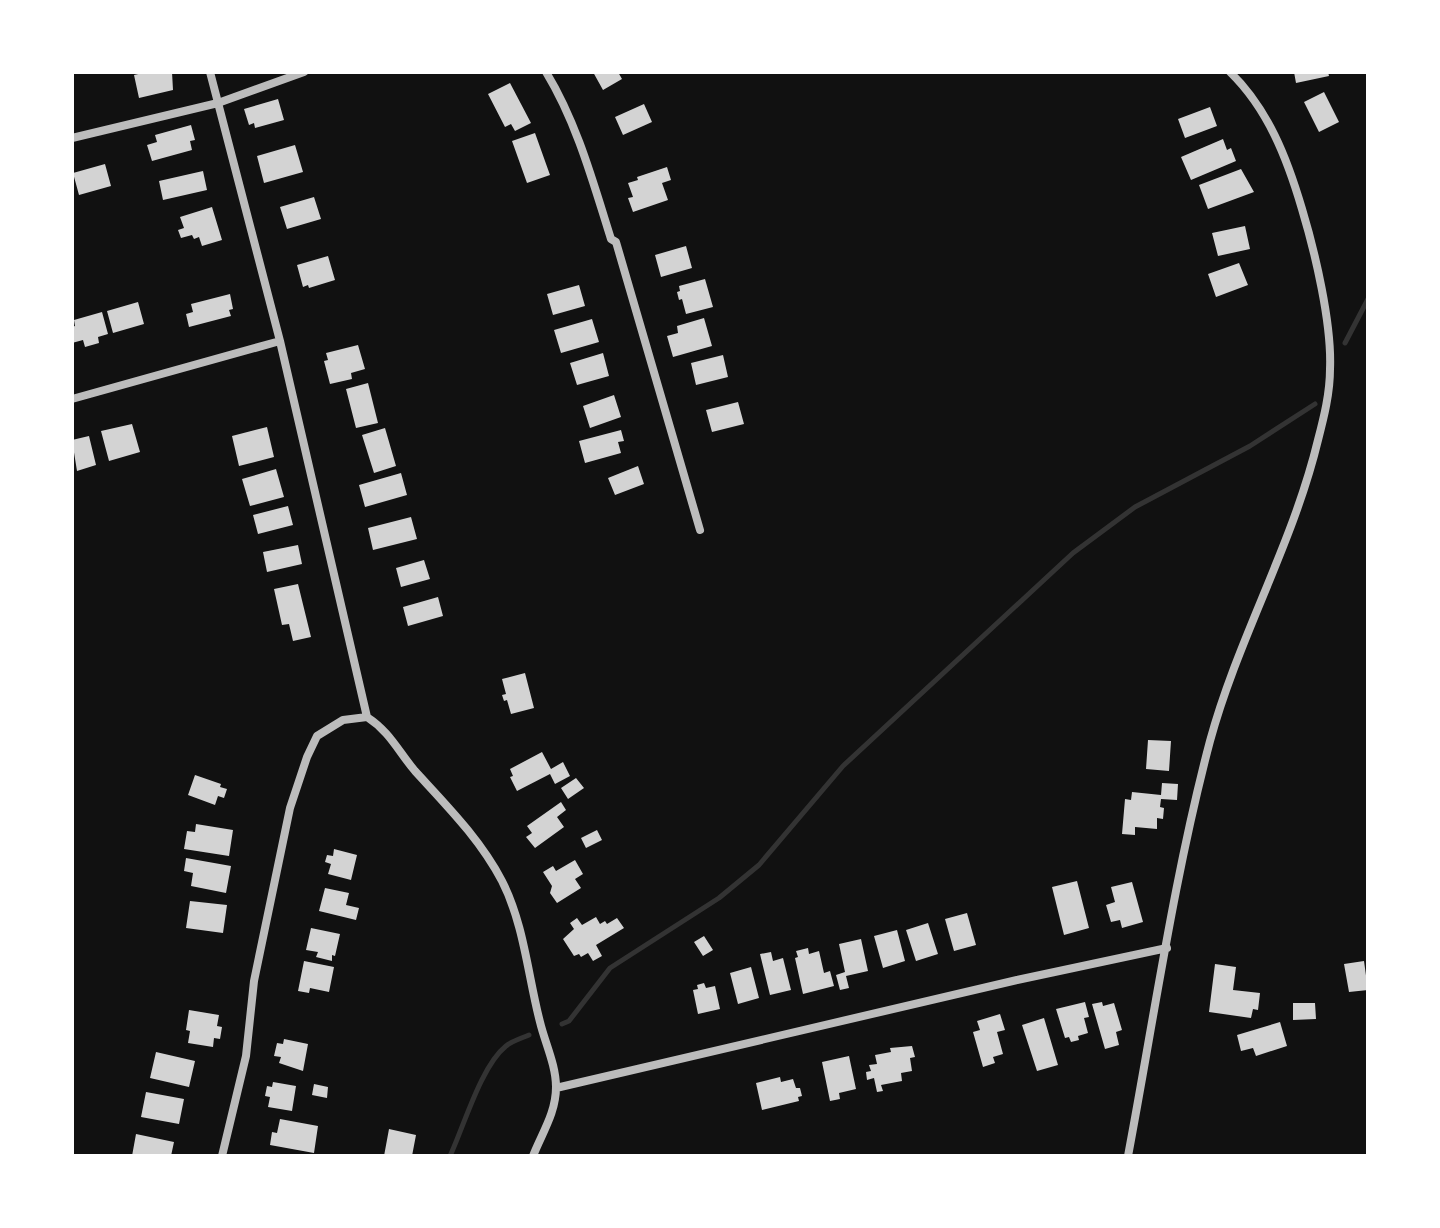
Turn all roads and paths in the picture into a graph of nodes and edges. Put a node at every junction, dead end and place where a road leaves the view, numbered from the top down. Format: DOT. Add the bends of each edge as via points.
graph roads {
  1 [pos="210,72"];
  2 [pos="304,72"];
  3 [pos="546,72"];
  4 [pos="1230,72"];
  5 [pos="218,103"];
  6 [pos="72,138"];
  7 [pos="280,341"];
  8 [pos="72,399"];
  9 [pos="700,530"];
  10 [pos="367,717"];
  11 [pos="1167,948"];
  12 [pos="556,1088"];
  13 [pos="222,1156"];
  14 [pos="533,1156"];
  15 [pos="1128,1156"];
  1 -- 5 [label="street"];
  2 -- 5 [label="street"];
  3 -- 9 [label="street" via="564,102 616,242"];
  4 -- 11 [label="street" via="1263,110 1291,172 1310,234 1330,370 1307,486 1211,738"];
  5 -- 6 [label="street"];
  5 -- 7 [label="street"];
  7 -- 8 [label="street"];
  7 -- 10 [label="street"];
  10 -- 12 [label="street" via="383,727 412,768 474,835 502,882 516,916"];
  10 -- 13 [label="street" via="343,720 317,736 290,808 254,981 246,1056"];
  11 -- 12 [label="street"];
  11 -- 15 [label="street"];
  12 -- 14 [label="street" via="551,1118"];
}
